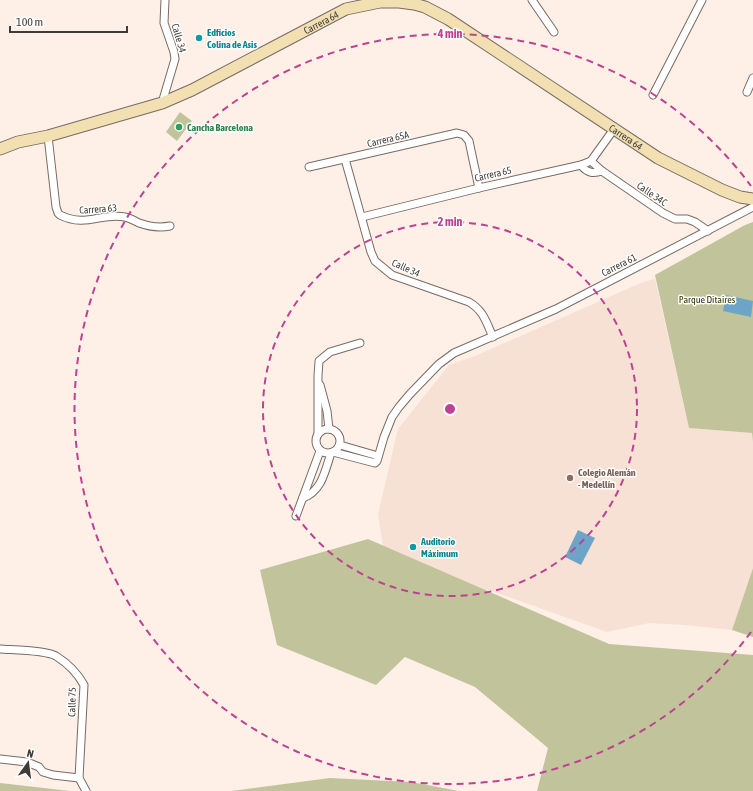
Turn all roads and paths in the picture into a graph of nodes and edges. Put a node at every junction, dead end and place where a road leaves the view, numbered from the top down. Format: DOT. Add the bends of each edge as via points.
graph roads {
  1 [pos="165,0"];
  2 [pos="532,0"];
  3 [pos="702,0"];
  4 [pos="554,32"];
  5 [pos="753,78"];
  6 [pos="747,92"];
  7 [pos="653,95"];
  8 [pos="162,103"];
  9 [pos="614,130"];
  10 [pos="48,136"];
  11 [pos="0,149"];
  12 [pos="345,159"];
  13 [pos="591,161"];
  14 [pos="581,166"];
  15 [pos="309,167"];
  16 [pos="602,171"];
  17 [pos="479,188"];
  18 [pos="753,199"];
  19 [pos="753,207"];
  20 [pos="362,218"];
  21 [pos="170,226"];
  22 [pos="708,231"];
  23 [pos="493,337"];
  24 [pos="360,343"];
  25 [pos="318,376"];
  26 [pos="328,419"];
  27 [pos="318,420"];
  28 [pos="328,429"];
  29 [pos="318,434"];
  30 [pos="340,445"];
  31 [pos="320,450"];
  32 [pos="332,453"];
  33 [pos="378,456"];
  34 [pos="317,458"];
  35 [pos="328,461"];
  36 [pos="302,498"];
  37 [pos="296,516"];
  38 [pos="0,649"];
  39 [pos="0,759"];
  40 [pos="79,778"];
  41 [pos="86,791"];
  1 -- 8 [label="street, Calle 34" via="164,23 175,59"];
  2 -- 4 [label="street"];
  3 -- 7 [label="street"];
  5 -- 6 [label="street"];
  8 -- 9 [label="street, Carrera 64" via="192,90 346,9 380,2 398,2 425,7 448,19"];
  8 -- 10 [label="street, Carrera 64"];
  9 -- 13 [label="street, Carrera 65"];
  9 -- 18 [label="street, Carrera 64" via="658,158 722,190"];
  10 -- 11 [label="street, Carrera 64" via="18,142"];
  10 -- 21 [label="street, Carrera 63" via="56,207 60,215 78,221 125,217 156,228"];
  12 -- 15 [label="street, Carrera 65A"];
  12 -- 17 [label="street, Carrera 65A" via="457,133 469,141"];
  12 -- 20 [label="street, Calle 34"];
  13 -- 14 [label="street, Carrera 65"];
  13 -- 16 [label="street, Calle 34C"];
  14 -- 16 [label="street" via="589,173"];
  14 -- 17 [label="street, Carrera 65"];
  16 -- 22 [label="street, Calle 34C" via="663,213 675,219 687,219"];
  17 -- 20 [label="street, Carrera 65"];
  19 -- 22 [label="street, Carrera 61"];
  20 -- 23 [label="street, Calle 34" via="371,252 382,268 392,275 476,306"];
  22 -- 23 [label="street, Carrera 61" via="556,309"];
  23 -- 33 [label="street, Carrera 61" via="454,352 410,394 392,417"];
  24 -- 25 [label="street" via="330,352 320,360"];
  25 -- 26 [label="street"];
  25 -- 27 [label="street"];
  26 -- 27 [label="street" via="323,417"];
  26 -- 28 [label="street"];
  27 -- 29 [label="street"];
  28 -- 29 [label="street"];
  28 -- 30 [label="street" via="336,433"];
  29 -- 31 [label="street" via="316,444"];
  30 -- 32 [label="street"];
  30 -- 33 [label="street"];
  31 -- 32 [label="street" via="327,454"];
  31 -- 34 [label="street"];
  32 -- 33 [label="street, Carrera 61" via="375,463"];
  32 -- 35 [label="street"];
  34 -- 35 [label="street" via="322,462"];
  34 -- 36 [label="street"];
  35 -- 36 [label="street" via="317,490"];
  36 -- 37 [label="street"];
  38 -- 40 [label="street, Calle 75" via="55,656 81,679 84,685"];
  39 -- 40 [label="street" via="28,762 43,772"];
  40 -- 41 [label="street"];
}
